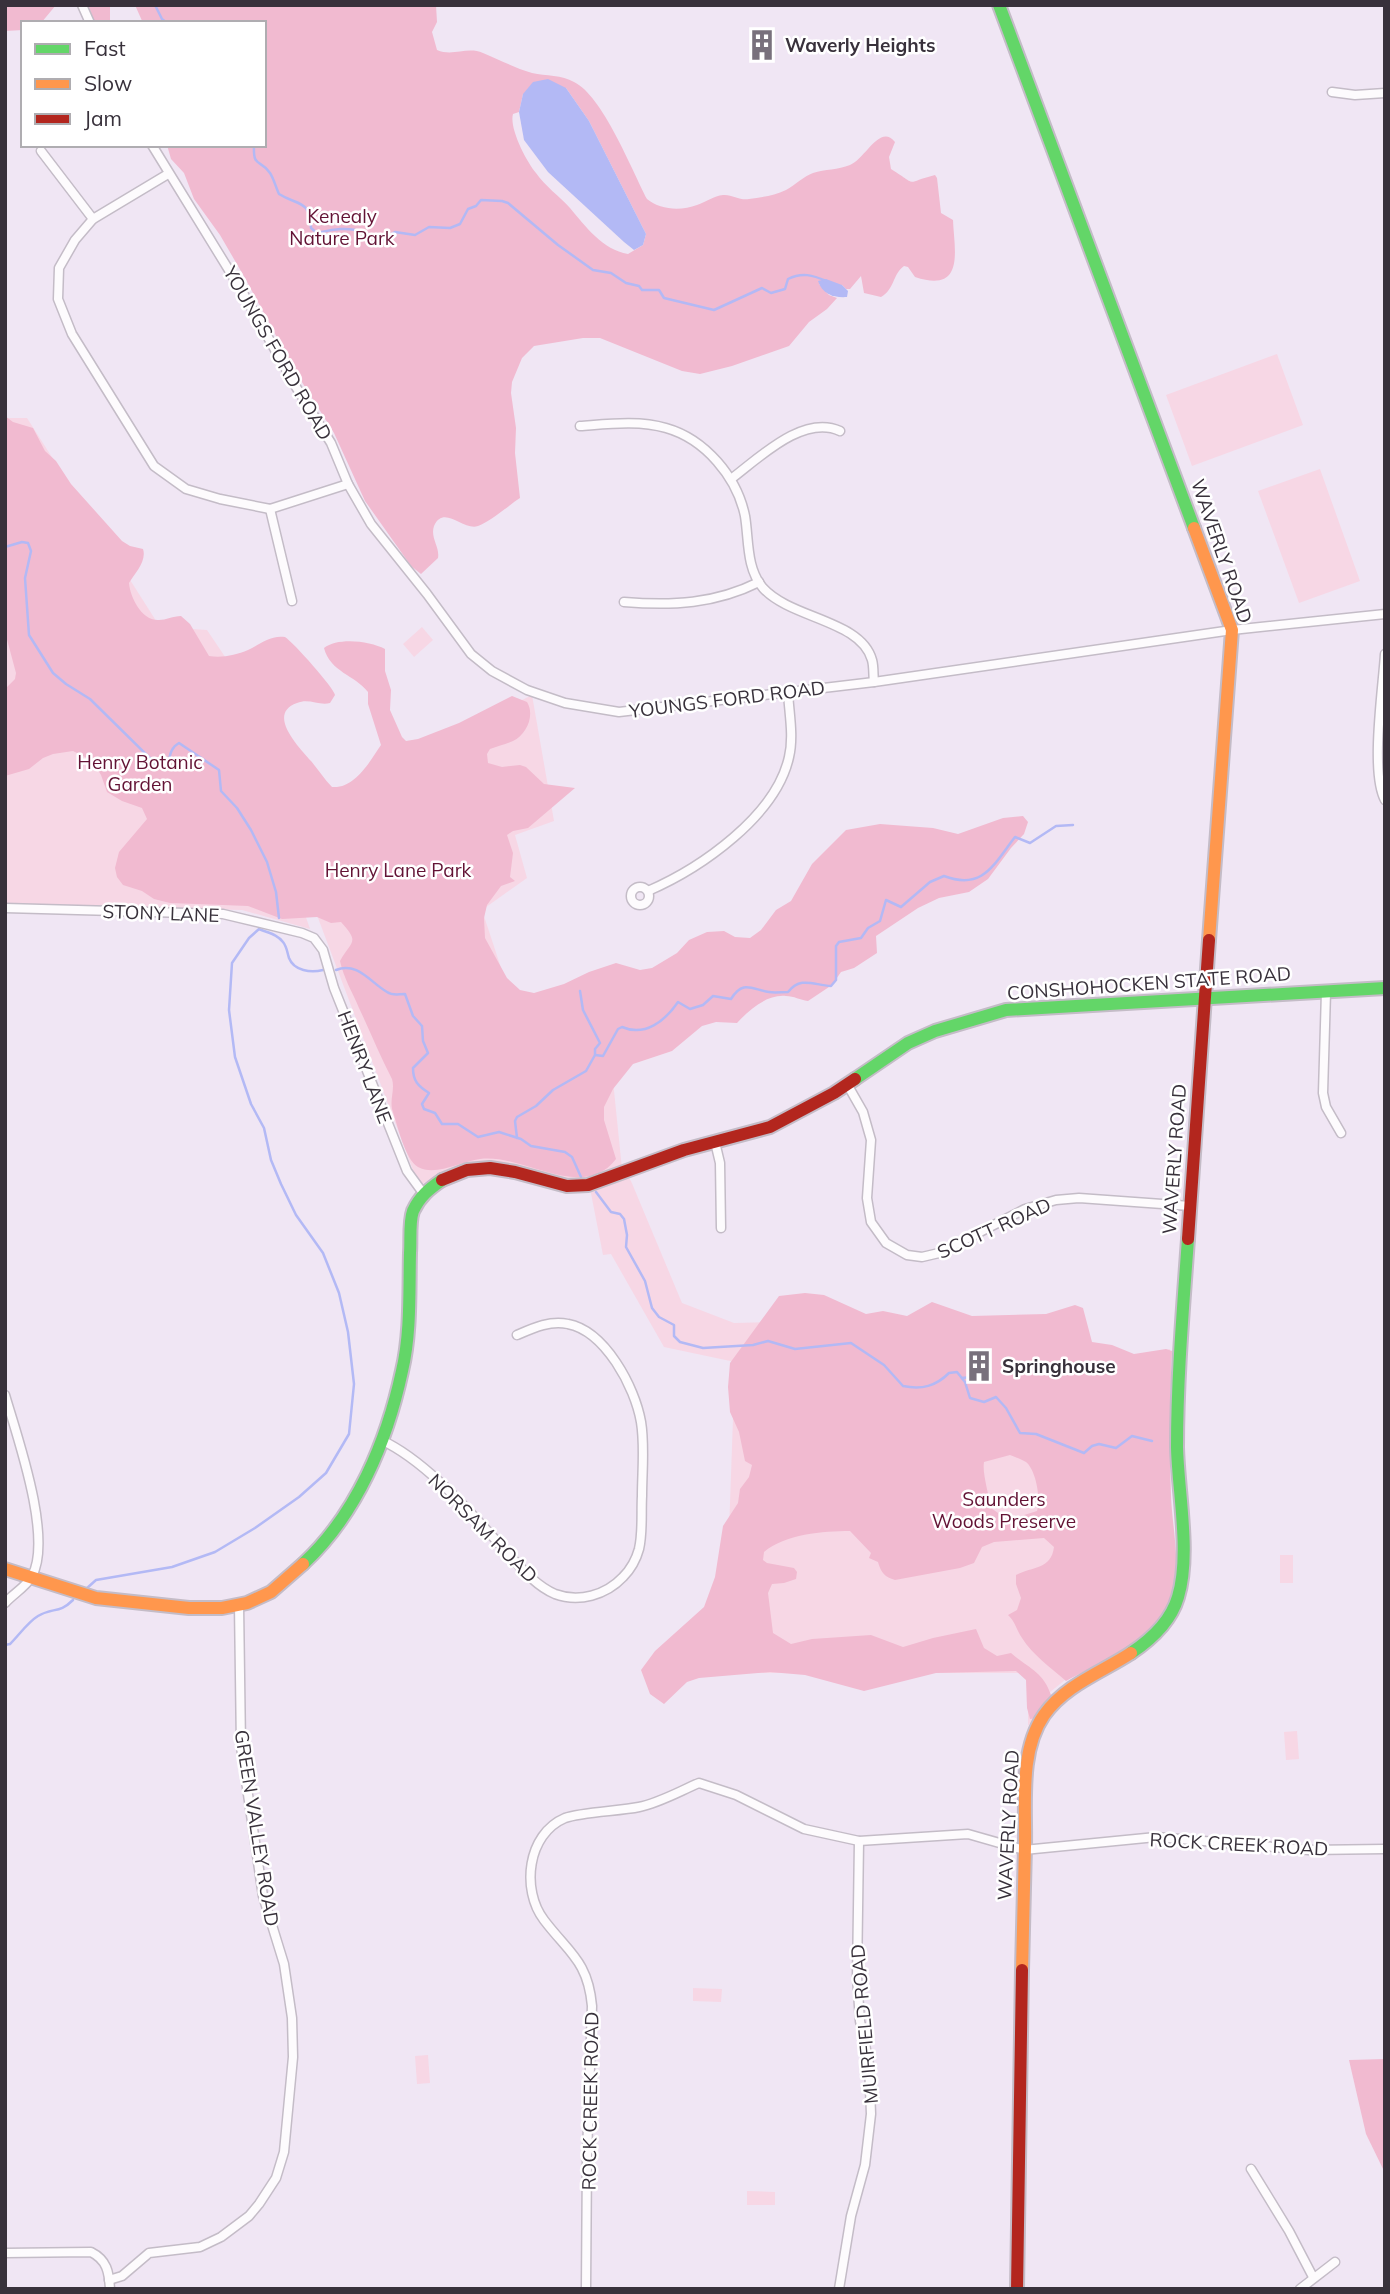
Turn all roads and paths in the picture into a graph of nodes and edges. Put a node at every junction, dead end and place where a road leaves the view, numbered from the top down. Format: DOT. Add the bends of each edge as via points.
graph roads {
  1 [pos="82,5"];
  2 [pos="999,5"];
  3 [pos="89,21"];
  4 [pos="1332,92"];
  5 [pos="1385,93"];
  6 [pos="153,147"];
  7 [pos="41,151"];
  8 [pos="168,174"];
  9 [pos="93,219"];
  10 [pos="580,426"];
  11 [pos="840,430"];
  12 [pos="731,480"];
  13 [pos="348,484"];
  14 [pos="270,509"];
  15 [pos="759,582"];
  16 [pos="292,601"];
  17 [pos="624,602"];
  18 [pos="1385,614"];
  19 [pos="1232,629"];
  20 [pos="1385,654"];
  21 [pos="874,681"];
  22 [pos="788,692"];
  23 [pos="1385,800"];
  24 [pos="648,891"];
  25 [pos="5,908"];
  26 [pos="313,938"];
  27 [pos="1385,988"];
  28 [pos="1326,992"];
  29 [pos="1205,998"];
  30 [pos="847,1084"];
  31 [pos="1341,1133"];
  32 [pos="715,1142"];
  33 [pos="422,1193"];
  34 [pos="1190,1206"];
  35 [pos="721,1228"];
  36 [pos="517,1335"];
  37 [pos="5,1395"];
  38 [pos="381,1440"];
  39 [pos="5,1569"];
  40 [pos="32,1578"];
  41 [pos="5,1603"];
  42 [pos="239,1605"];
  43 [pos="859,1841"];
  44 [pos="1385,1849"];
  45 [pos="1024,1850"];
  46 [pos="1251,2169"];
  47 [pos="5,2253"];
  48 [pos="1335,2262"];
  49 [pos="1313,2277"];
  50 [pos="110,2284"];
  51 [pos="586,2289"];
  52 [pos="839,2289"];
  53 [pos="1017,2289"];
  54 [pos="1300,2289"];
  1 -- 3 [label="street"];
  2 -- 19 [label="street, WAVERLY ROAD"];
  4 -- 5 [label="street"];
  6 -- 8 [label="street, YOUNGS FORD ROAD"];
  7 -- 9 [label="street"];
  8 -- 9 [label="street"];
  8 -- 13 [label="street, YOUNGS FORD ROAD" via="331,443"];
  9 -- 14 [label="street" via="59,268 58,299 72,334 154,466 186,489"];
  10 -- 12 [label="street" via="666,428 714,458"];
  11 -- 12 [label="street" via="828,425 807,429 779,443"];
  12 -- 15 [label="street"];
  13 -- 14 [label="street"];
  13 -- 22 [label="street, YOUNGS FORD ROAD" via="371,524 471,654 524,689 565,703 620,712"];
  14 -- 16 [label="street"];
  15 -- 17 [label="street" via="714,600 666,605"];
  15 -- 21 [label="street" via="781,603 856,637 872,660"];
  18 -- 19 [label="street, YOUNGS FORD ROAD"];
  19 -- 21 [label="street, YOUNGS FORD ROAD"];
  19 -- 29 [label="street, WAVERLY ROAD"];
  20 -- 23 [label="street" via="1377,768"];
  21 -- 22 [label="street, YOUNGS FORD ROAD"];
  22 -- 24 [label="street" via="789,759 768,799 739,833 708,858"];
  25 -- 26 [label="street, STONY LANE" via="223,914"];
  26 -- 33 [label="street, HENRY LANE" via="323,950 407,1171"];
  27 -- 28 [label="street, CONSHOHOCKEN STATE ROAD"];
  28 -- 29 [label="street, CONSHOHOCKEN STATE ROAD"];
  28 -- 31 [label="street" via="1323,1093"];
  29 -- 30 [label="street, CONSHOHOCKEN STATE ROAD" via="1006,1010 908,1042"];
  29 -- 34 [label="street, WAVERLY ROAD"];
  30 -- 32 [label="street, CONSHOHOCKEN STATE ROAD" via="770,1127"];
  30 -- 34 [label="street, SCOTT ROAD" via="869,1131 871,1222 886,1243 907,1255 939,1253 1026,1209 1056,1200"];
  32 -- 33 [label="street, CONSHOHOCKEN STATE ROAD" via="588,1185 567,1186 483,1168 449,1176"];
  32 -- 35 [label="street" via="720,1163"];
  33 -- 38 [label="street" via="410,1221 403,1369"];
  34 -- 45 [label="street, WAVERLY ROAD" via="1178,1373 1182,1557 1177,1600 1163,1626 1141,1646 1075,1684 1045,1712 1029,1751"];
  36 -- 38 [label="street, NORSAM ROAD" via="548,1323 577,1326 596,1339 632,1390 642,1425 641,1537 631,1567 610,1589 579,1598 547,1590 407,1454"];
  37 -- 40 [label="street" via="35,1506 37,1551"];
  38 -- 42 [label="street" via="352,1505 319,1549 271,1592"];
  39 -- 40 [label="street"];
  40 -- 41 [label="street"];
  40 -- 42 [label="street" via="113,1601 189,1608"];
  42 -- 50 [label="street, GREEN VALLEY ROAD" via="241,1748 268,1919 284,1964 292,2018 285,2152 276,2178 249,2216 200,2246 149,2253"];
  43 -- 45 [label="street, ROCK CREEK ROAD" via="968,1835"];
  43 -- 51 [label="street, ROCK CREEK ROAD" via="804,1829 699,1783 643,1807 565,1818 541,1842 530,1874 533,1901 585,1971 593,2006"];
  43 -- 52 [label="street, MUIRFIELD ROAD" via="857,1978 871,2114"];
  44 -- 45 [label="street, ROCK CREEK ROAD" via="1310,1850 1156,1837"];
  45 -- 53 [label="street, WAVERLY ROAD"];
  46 -- 49 [label="street"];
  47 -- 50 [label="street" via="91,2252 103,2260"];
  48 -- 49 [label="street"];
  49 -- 54 [label="street"];
}
